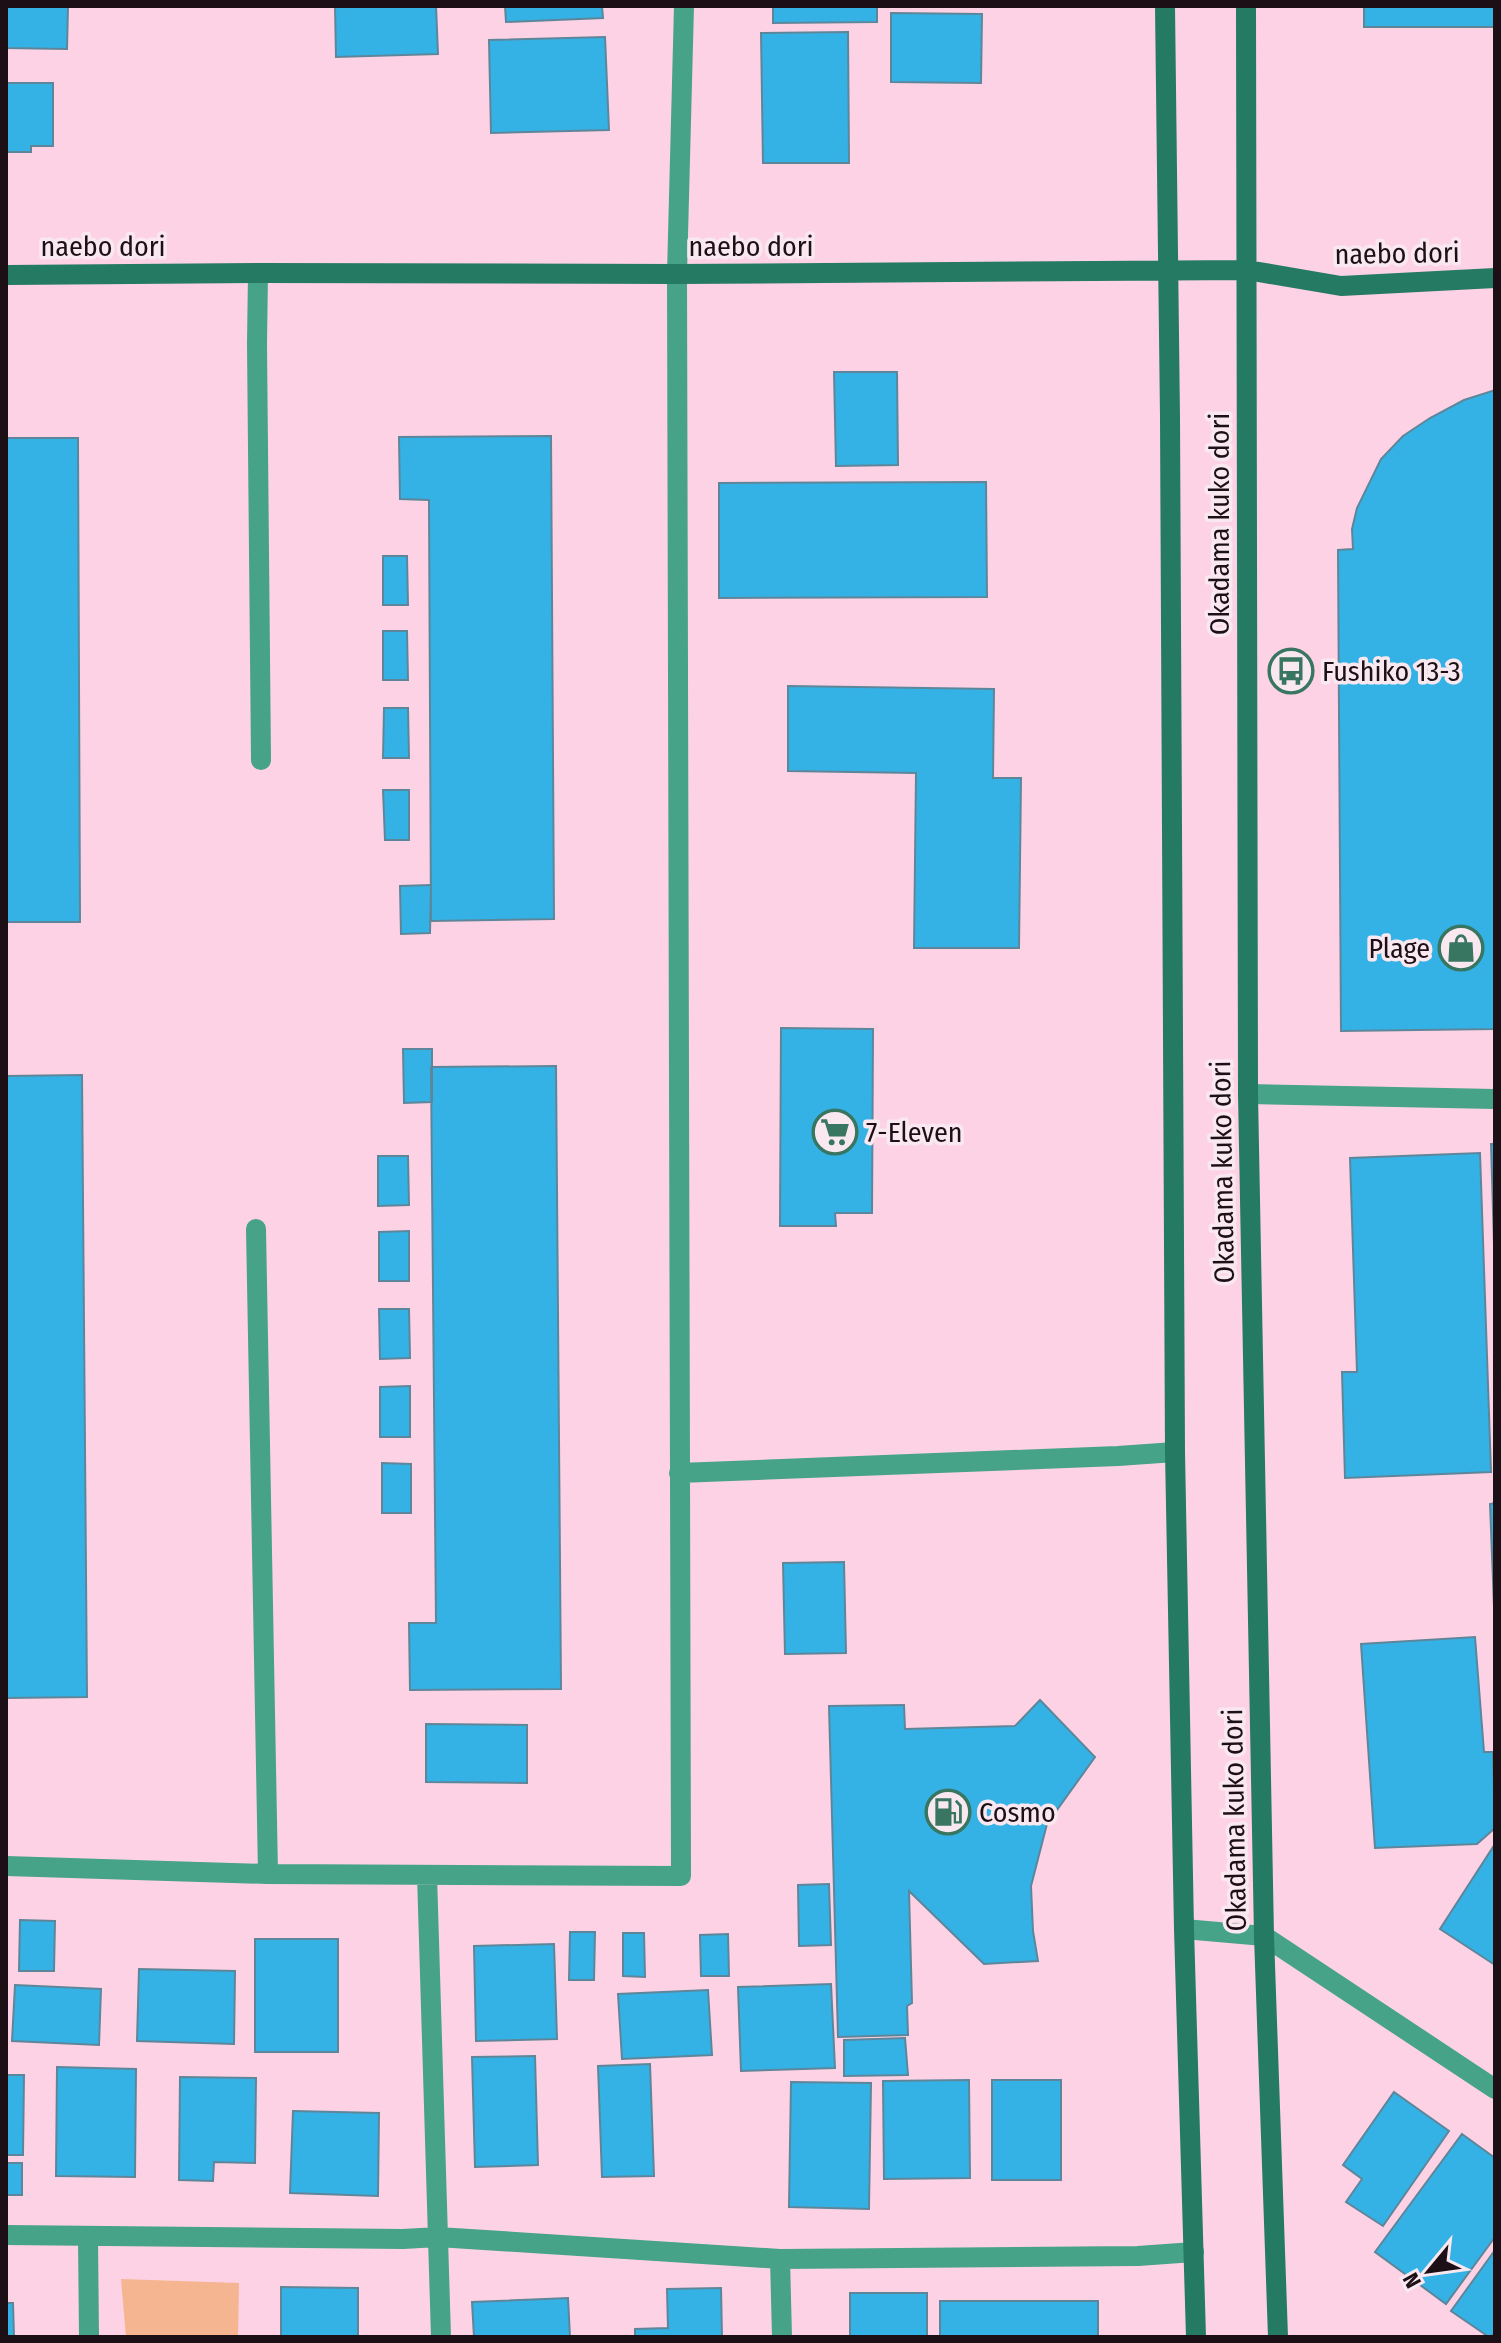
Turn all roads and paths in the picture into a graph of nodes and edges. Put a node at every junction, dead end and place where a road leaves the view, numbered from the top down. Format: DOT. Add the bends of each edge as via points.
graph roads {
  1 [pos="684,6"];
  2 [pos="1165,6"];
  3 [pos="1246,6"];
  4 [pos="1168,270"];
  5 [pos="1247,270"];
  6 [pos="258,273"];
  7 [pos="677,274"];
  8 [pos="6,275"];
  9 [pos="1495,278"];
  10 [pos="261,760"];
  11 [pos="1248,1094"];
  12 [pos="1495,1099"];
  13 [pos="256,1229"];
  14 [pos="1175,1452"];
  15 [pos="679,1473"];
  16 [pos="6,1866"];
  17 [pos="268,1874"];
  18 [pos="427,1875"];
  19 [pos="1184,1929"];
  20 [pos="1264,1936"];
  21 [pos="1495,2089"];
  22 [pos="6,2235"];
  23 [pos="88,2237"];
  24 [pos="438,2237"];
  25 [pos="1194,2252"];
  26 [pos="780,2259"];
  27 [pos="89,2337"];
  28 [pos="441,2337"];
  29 [pos="782,2337"];
  30 [pos="1196,2337"];
  31 [pos="1278,2337"];
  1 -- 7 [label="street"];
  2 -- 4 [label="main road, Okadama kuko dori"];
  3 -- 5 [label="main road, Okadama kuko dori"];
  4 -- 5 [label="main road, naebo dori"];
  4 -- 7 [label="main road, naebo dori"];
  4 -- 14 [label="main road, Okadama kuko dori"];
  5 -- 9 [label="main road, naebo dori" via="1341,286"];
  5 -- 11 [label="main road, Okadama kuko dori"];
  6 -- 7 [label="main road, naebo dori"];
  6 -- 8 [label="main road, naebo dori"];
  6 -- 10 [label="street"];
  7 -- 15 [label="street"];
  11 -- 12 [label="street"];
  11 -- 20 [label="main road, Okadama kuko dori"];
  13 -- 17 [label="street"];
  14 -- 15 [label="street"];
  14 -- 19 [label="main road, Okadama kuko dori"];
  15 -- 18 [label="street" via="681,1876"];
  16 -- 17 [label="street"];
  17 -- 18 [label="street"];
  18 -- 24 [label="street"];
  19 -- 20 [label="street"];
  19 -- 25 [label="main road, Okadama kuko dori"];
  20 -- 21 [label="street"];
  20 -- 31 [label="main road, Okadama kuko dori"];
  22 -- 23 [label="street"];
  23 -- 24 [label="street"];
  23 -- 27 [label="street"];
  24 -- 26 [label="street"];
  24 -- 28 [label="street"];
  25 -- 26 [label="street"];
  25 -- 30 [label="main road, Okadama kuko dori"];
  26 -- 29 [label="street"];
}
